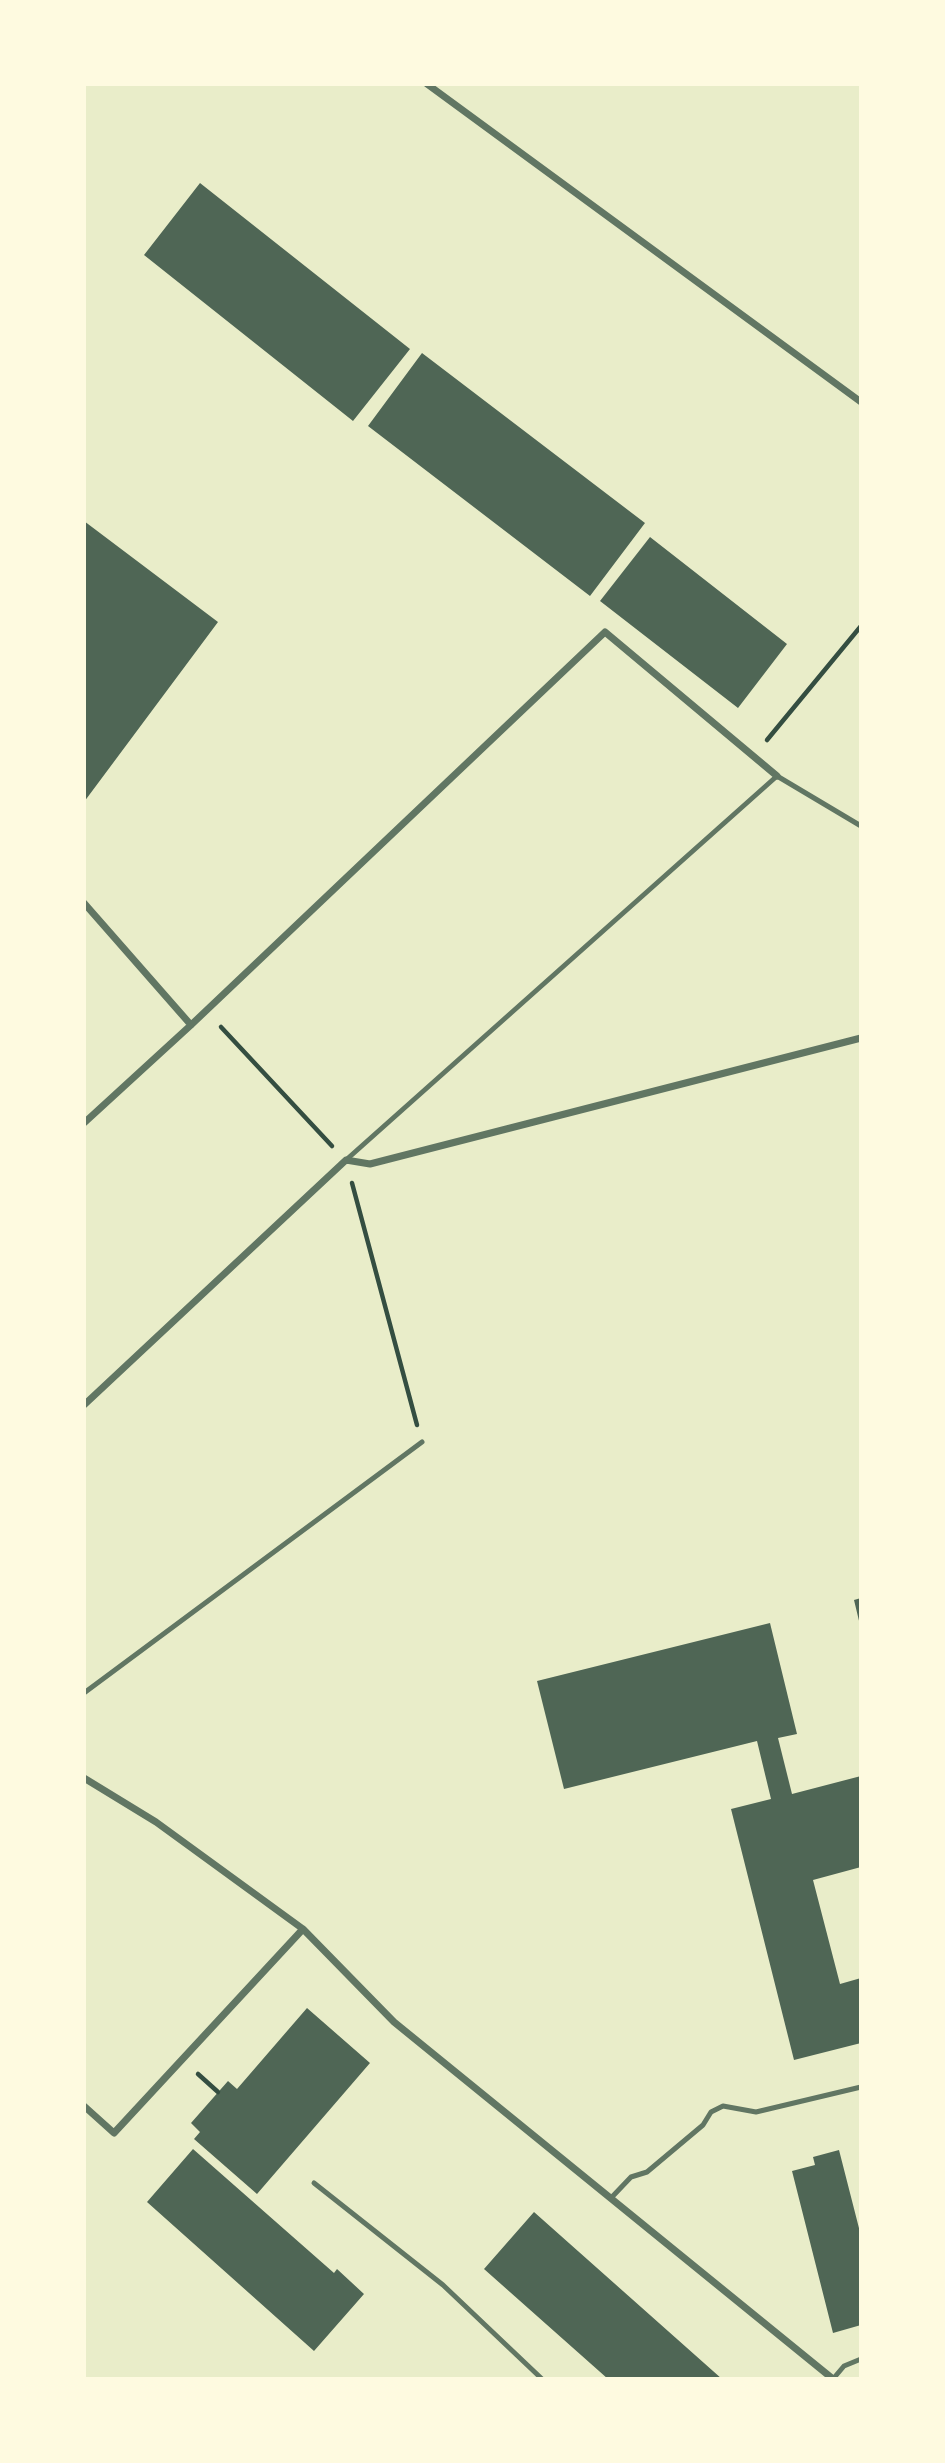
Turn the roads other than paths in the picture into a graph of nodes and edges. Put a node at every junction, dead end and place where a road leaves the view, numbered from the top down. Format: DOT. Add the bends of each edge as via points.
graph roads {
  1 [pos="428,84"];
  2 [pos="861,402"];
  3 [pos="777,776"];
  4 [pos="861,827"];
  5 [pos="84,903"];
  6 [pos="191,1025"];
  7 [pos="861,1038"];
  8 [pos="84,1123"];
  9 [pos="346,1160"];
  10 [pos="84,1405"];
  11 [pos="422,1442"];
  12 [pos="84,1693"];
  13 [pos="84,1778"];
  14 [pos="303,1930"];
  15 [pos="861,2087"];
  16 [pos="84,2106"];
  17 [pos="314,2183"];
  18 [pos="611,2198"];
  19 [pos="861,2359"];
  20 [pos="542,2379"];
  21 [pos="833,2379"];
  1 -- 2 [label="street"];
  3 -- 4 [label="lane"];
  3 -- 6 [label="street" via="605,632"];
  3 -- 9 [label="lane"];
  5 -- 6 [label="street"];
  6 -- 8 [label="street"];
  7 -- 9 [label="street" via="370,1164"];
  9 -- 10 [label="street"];
  11 -- 12 [label="lane"];
  13 -- 14 [label="street" via="156,1822"];
  14 -- 16 [label="street" via="114,2133"];
  14 -- 18 [label="street" via="394,2022"];
  15 -- 18 [label="lane" via="756,2112 723,2106 647,2172 631,2177"];
  17 -- 20 [label="lane" via="443,2285"];
  18 -- 21 [label="street"];
  19 -- 21 [label="lane" via="844,2366"];
}
